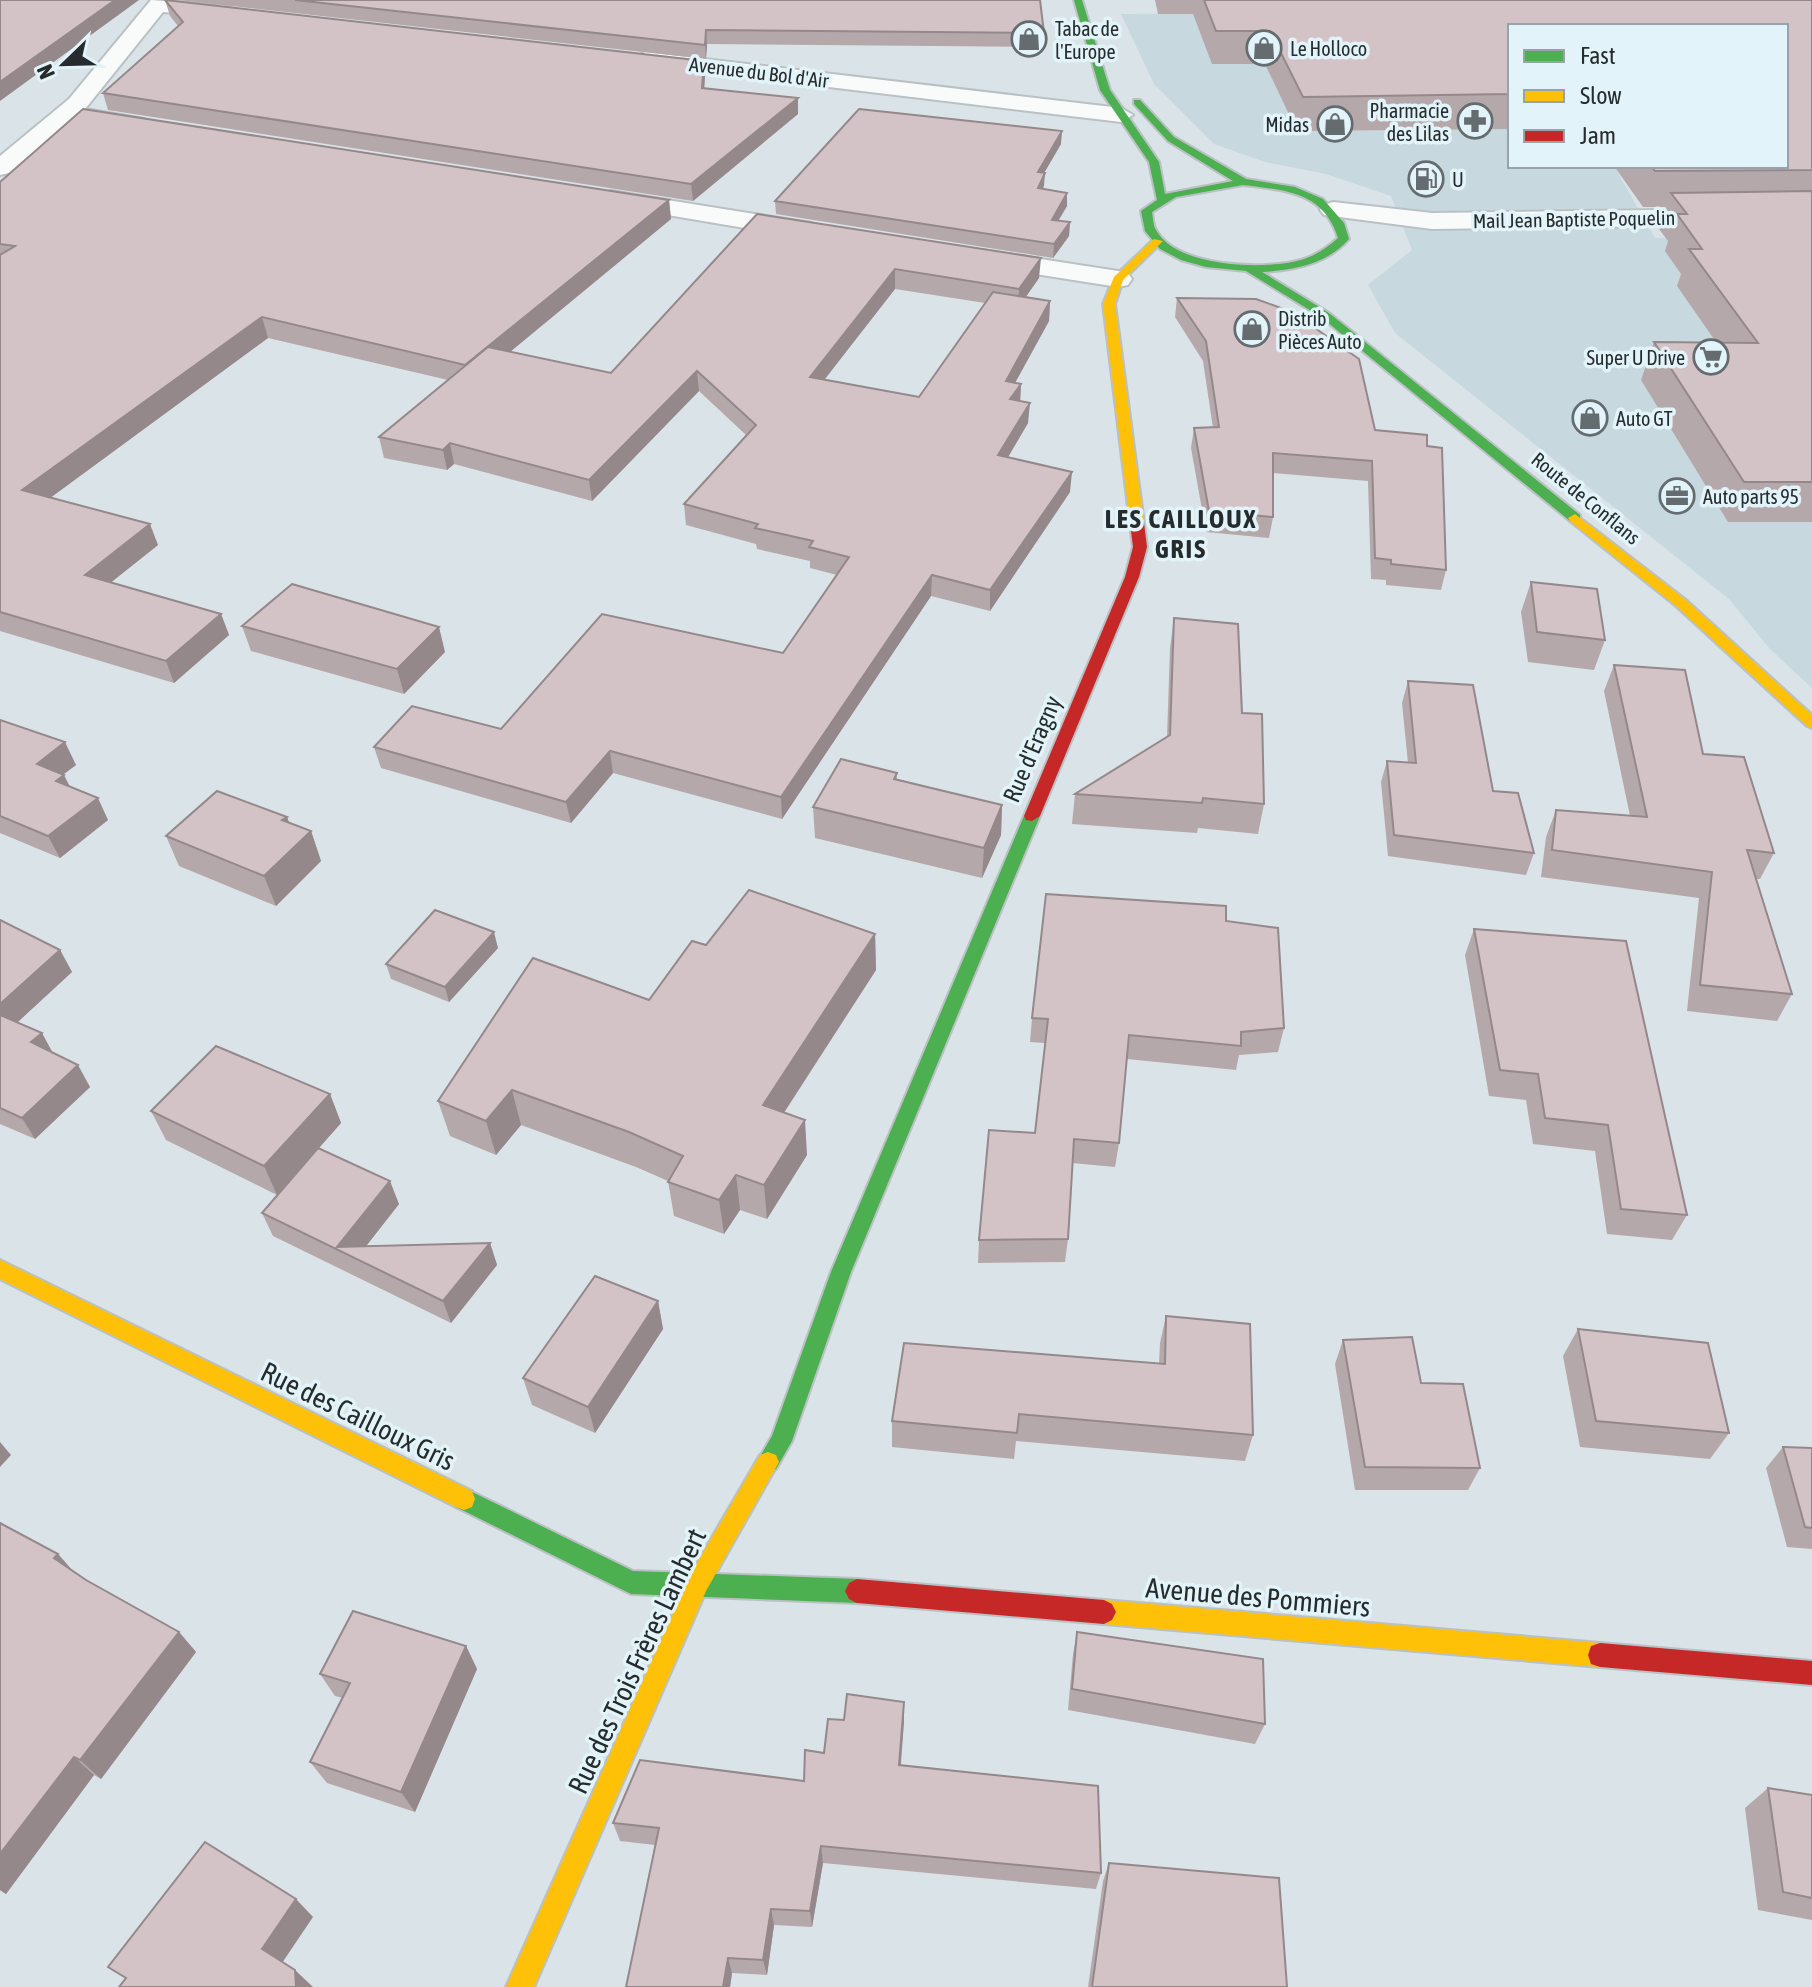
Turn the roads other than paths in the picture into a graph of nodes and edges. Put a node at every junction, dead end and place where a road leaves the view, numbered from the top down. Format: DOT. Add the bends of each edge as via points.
graph roads {
  1 [pos="1078,0"];
  2 [pos="160,2"];
  3 [pos="247,15"];
  4 [pos="622,57"];
  5 [pos="1099,64"];
  6 [pos="68,113"];
  7 [pos="1121,115"];
  8 [pos="163,128"];
  9 [pos="0,168"];
  10 [pos="1243,182"];
  11 [pos="593,196"];
  12 [pos="1161,198"];
  13 [pos="1333,210"];
  14 [pos="1812,216"];
  15 [pos="1432,221"];
  16 [pos="840,235"];
  17 [pos="1158,241"];
  18 [pos="963,255"];
  19 [pos="1330,264"];
  20 [pos="1250,269"];
  21 [pos="1118,279"];
  22 [pos="1325,315"];
  23 [pos="1812,723"];
  24 [pos="0,1269"];
  25 [pos="841,1272"];
  26 [pos="698,1583"];
  27 [pos="1812,1673"];
  28 [pos="520,1987"];
  1 -- 5 [label="main road"];
  2 -- 3 [label="street"];
  2 -- 6 [label="street"];
  4 -- 7 [label="street, Avenue du Bol d'Air"];
  5 -- 7 [label="main road" via="1105,90"];
  5 -- 10 [label="main road" via="1171,139"];
  6 -- 8 [label="street"];
  6 -- 9 [label="street"];
  7 -- 12 [label="main road" via="1154,162"];
  10 -- 12 [label="main road" via="1197,186"];
  10 -- 13 [label="main road" via="1295,191"];
  11 -- 16 [label="street"];
  12 -- 17 [label="main road" via="1146,218"];
  13 -- 15 [label="street, Mail Jean Baptiste Poquelin"];
  13 -- 19 [label="main road" via="1344,224"];
  14 -- 15 [label="street, Mail Jean Baptiste Poquelin"];
  15 -- 19 [label="street, Mail Jean Baptiste Poquelin"];
  17 -- 20 [label="main road" via="1196,260"];
  17 -- 21 [label="main road"];
  18 -- 21 [label="street"];
  19 -- 20 [label="main road"];
  19 -- 22 [label="main road"];
  20 -- 22 [label="main road, Route de Conflans"];
  21 -- 25 [label="main road, Rue d'Eragny" via="1109,304 1140,547 1132,577"];
  22 -- 23 [label="main road, Route de Conflans" via="1681,603"];
  24 -- 26 [label="main road, Rue des Cailloux Gris" via="631,1582"];
  25 -- 26 [label="main road, Rue des Trois Frères Lambert" via="781,1441"];
  26 -- 27 [label="main road, Avenue des Pommiers" via="858,1591"];
  26 -- 28 [label="main road, Rue des Trois Frères Lambert"];
}
